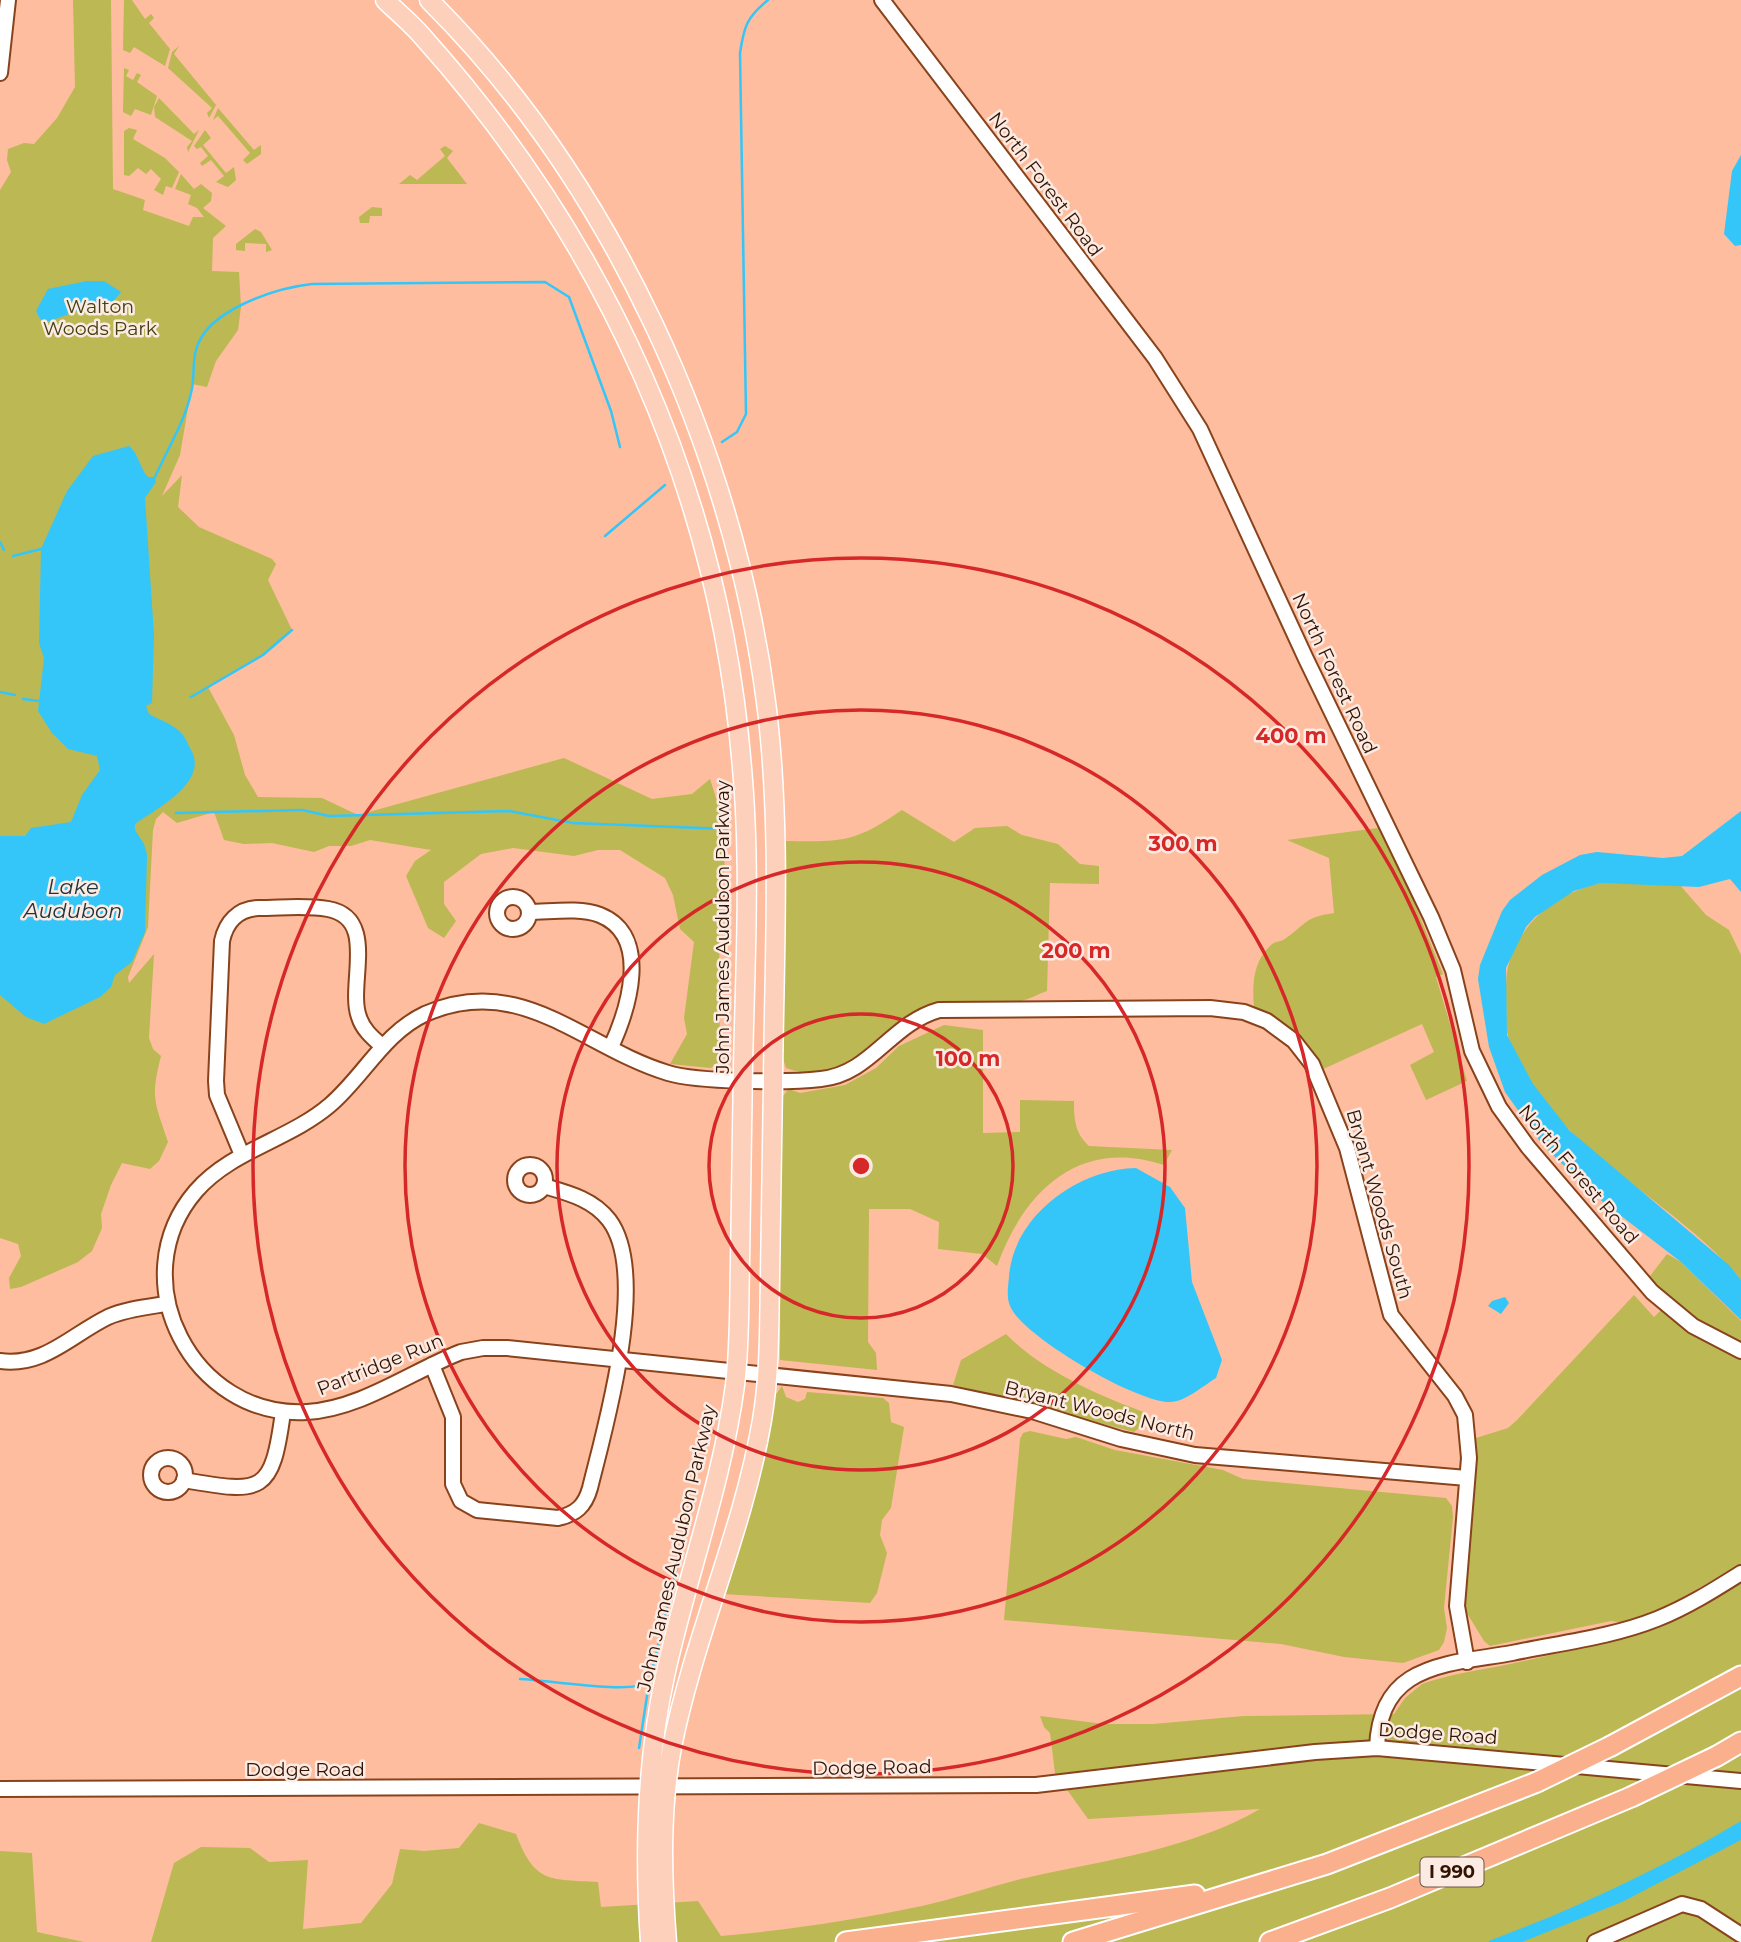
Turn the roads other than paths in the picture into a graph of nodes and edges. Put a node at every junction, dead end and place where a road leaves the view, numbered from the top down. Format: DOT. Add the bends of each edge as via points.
graph roads {
  1 [pos="8,0"];
  2 [pos="385,0"];
  3 [pos="429,0"];
  4 [pos="883,0"];
  5 [pos="443,14"];
  6 [pos="2,26"];
  7 [pos="420,32"];
  8 [pos="0,73"];
  9 [pos="530,118"];
  10 [pos="504,136"];
  11 [pos="743,772"];
  12 [pos="772,772"];
  13 [pos="529,912"];
  14 [pos="382,1046"];
  15 [pos="611,1047"];
  16 [pos="743,1079"];
  17 [pos="773,1079"];
  18 [pos="242,1155"];
  19 [pos="544,1186"];
  20 [pos="166,1304"];
  21 [pos="1741,1351"];
  22 [pos="0,1361"];
  23 [pos="622,1361"];
  24 [pos="432,1365"];
  25 [pos="736,1372"];
  26 [pos="767,1375"];
  27 [pos="283,1412"];
  28 [pos="1467,1478"];
  29 [pos="184,1480"];
  30 [pos="1741,1573"];
  31 [pos="1468,1662"];
  32 [pos="1741,1676"];
  33 [pos="1741,1742"];
  34 [pos="1377,1748"];
  35 [pos="1741,1780"];
  36 [pos="658,1788"];
  37 [pos="0,1789"];
  38 [pos="1241,1889"];
  39 [pos="1741,1935"];
  40 [pos="650,1942"];
  41 [pos="667,1942"];
  42 [pos="846,1942"];
  43 [pos="1073,1942"];
  44 [pos="1270,1942"];
  45 [pos="1595,1942"];
  1 -- 6 [label="street"];
  2 -- 7 [label="main road, John James Audubon Parkway"];
  3 -- 5 [label="main road, John James Audubon Parkway"];
  4 -- 21 [label="street, North Forest Road" via="1154,358 1200,429 1431,917 1453,970 1472,1051 1499,1107 1652,1292 1693,1325"];
  5 -- 7 [label="main road"];
  5 -- 9 [label="main road, John James Audubon Parkway"];
  6 -- 8 [label="street"];
  7 -- 10 [label="main road, John James Audubon Parkway"];
  9 -- 10 [label="main road"];
  9 -- 12 [label="main road, John James Audubon Parkway" via="593,209 677,371 746,591 766,703"];
  10 -- 11 [label="main road, John James Audubon Parkway" via="565,224 606,295 664,426 715,590"];
  11 -- 12 [label="main road"];
  11 -- 16 [label="main road, John James Audubon Parkway"];
  12 -- 17 [label="main road, John James Audubon Parkway" via="776,874"];
  13 -- 15 [label="street" via="594,914 615,925 625,937 630,958 628,1005"];
  14 -- 15 [label="street, Partridge Run" via="422,1016 483,1000 526,1007"];
  14 -- 18 [label="street, Partridge Run" via="322,1111 289,1134"];
  14 -- 18 [label="street" via="359,1019 357,937 346,917 328,909 255,908 237,915 222,941 216,1081 217,1096"];
  15 -- 16 [label="street, Partridge Run" via="678,1076"];
  16 -- 17 [label="street, Bryant Woods South"];
  16 -- 25 [label="main road, John James Audubon Parkway"];
  17 -- 26 [label="main road, John James Audubon Parkway"];
  17 -- 28 [label="street, Bryant Woods South" via="821,1079 841,1074 863,1063 910,1021 951,1008 1210,1008 1244,1012 1267,1021 1302,1049 1332,1106 1359,1186 1391,1315 1465,1415"];
  18 -- 20 [label="street, Partridge Run" via="197,1190 175,1226 164,1267"];
  19 -- 23 [label="street" via="586,1200 616,1231 624,1269"];
  20 -- 22 [label="street" via="110,1316 40,1358"];
  20 -- 27 [label="street, Partridge Run" via="177,1335 209,1378 238,1397"];
  23 -- 24 [label="street, Partridge Run" via="483,1348"];
  23 -- 24 [label="street" via="587,1498 576,1512 558,1518 477,1510 461,1501 453,1484 453,1417"];
  23 -- 25 [label="street, Partridge Run"];
  24 -- 27 [label="street, Partridge Run" via="338,1406"];
  25 -- 26 [label="street, Bryant Woods North"];
  25 -- 36 [label="main road, John James Audubon Parkway" via="722,1461 664,1680"];
  26 -- 28 [label="street, Bryant Woods North" via="965,1396 1195,1455"];
  26 -- 36 [label="main road, John James Audubon Parkway" via="753,1464"];
  27 -- 29 [label="street" via="274,1464 257,1484 236,1489"];
  28 -- 31 [label="street, Bryant Woods South" via="1457,1606"];
  30 -- 31 [label="street" via="1680,1610 1647,1623"];
  31 -- 34 [label="street" via="1426,1672 1403,1684 1382,1713"];
  32 -- 38 [label="highway, I 990, bridge" via="1537,1782 1327,1864"];
  33 -- 44 [label="highway, I 990, bridge" via="1631,1797 1390,1898"];
  34 -- 35 [label="street, Dodge Road"];
  34 -- 36 [label="street, Dodge Road" via="1036,1785"];
  36 -- 37 [label="street, Dodge Road"];
  36 -- 40 [label="main road, John James Audubon Parkway" via="647,1879"];
  36 -- 41 [label="main road, John James Audubon Parkway"];
  38 -- 42 [label="highway"];
  38 -- 43 [label="highway, I 990"];
  39 -- 45 [label="street" via="1701,1909 1682,1904"];
}
